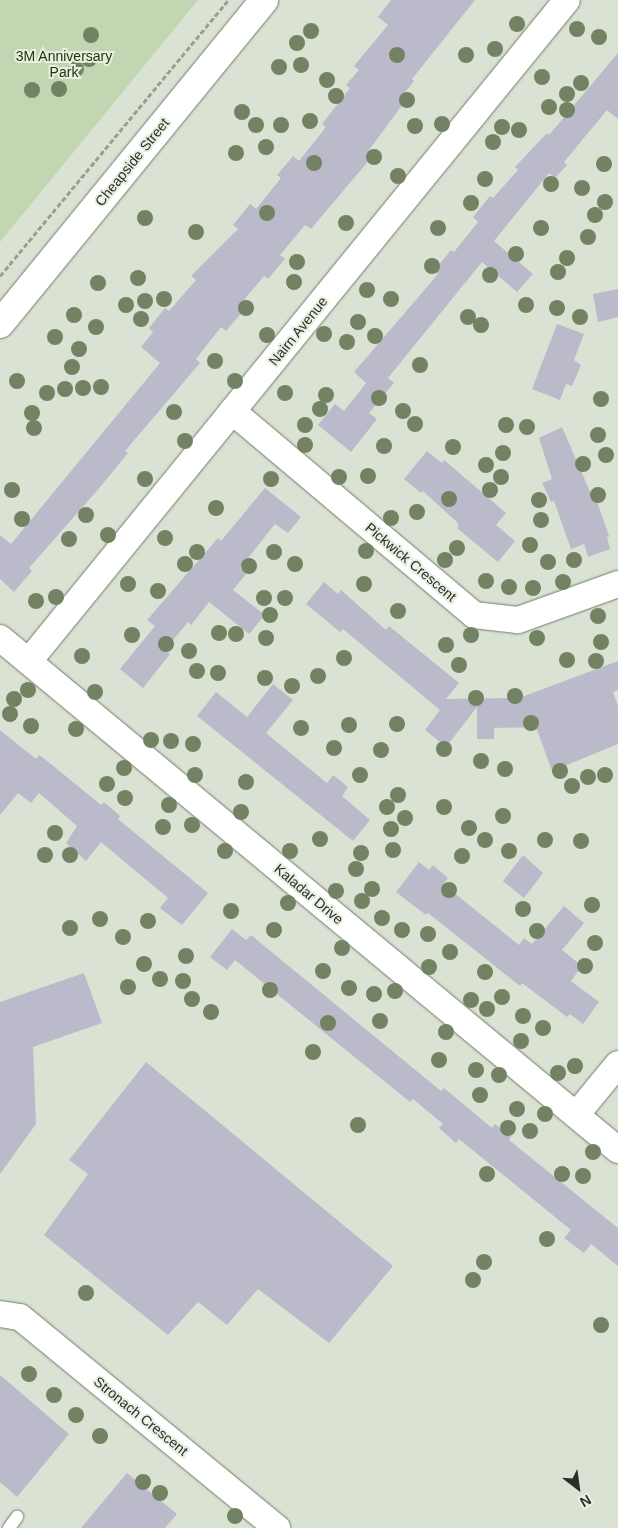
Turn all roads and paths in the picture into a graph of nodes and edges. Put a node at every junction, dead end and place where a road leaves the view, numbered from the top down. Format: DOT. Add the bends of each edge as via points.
graph roads {
  1 [pos="228,0"];
  2 [pos="264,0"];
  3 [pos="567,0"];
  4 [pos="0,276"];
  5 [pos="0,324"];
  6 [pos="232,411"];
  7 [pos="618,584"];
  8 [pos="0,638"];
  9 [pos="29,661"];
  10 [pos="618,1064"];
  11 [pos="576,1115"];
  12 [pos="618,1150"];
  13 [pos="0,1314"];
  14 [pos="17,1518"];
  15 [pos="9,1528"];
  16 [pos="277,1528"];
  1 -- 4 [label="path"];
  2 -- 5 [label="street, Cheapside Street"];
  3 -- 6 [label="street, Nairn Avenue"];
  6 -- 7 [label="street, Pickwick Crescent" via="474,615 518,620"];
  6 -- 9 [label="street, Nairn Avenue"];
  8 -- 9 [label="street, Kaladar Drive"];
  9 -- 11 [label="street, Kaladar Drive"];
  10 -- 11 [label="street"];
  11 -- 12 [label="street, Kaladar Drive"];
  13 -- 16 [label="street, Stronach Crescent" via="20,1317"];
  14 -- 15 [label="lane"];
}
